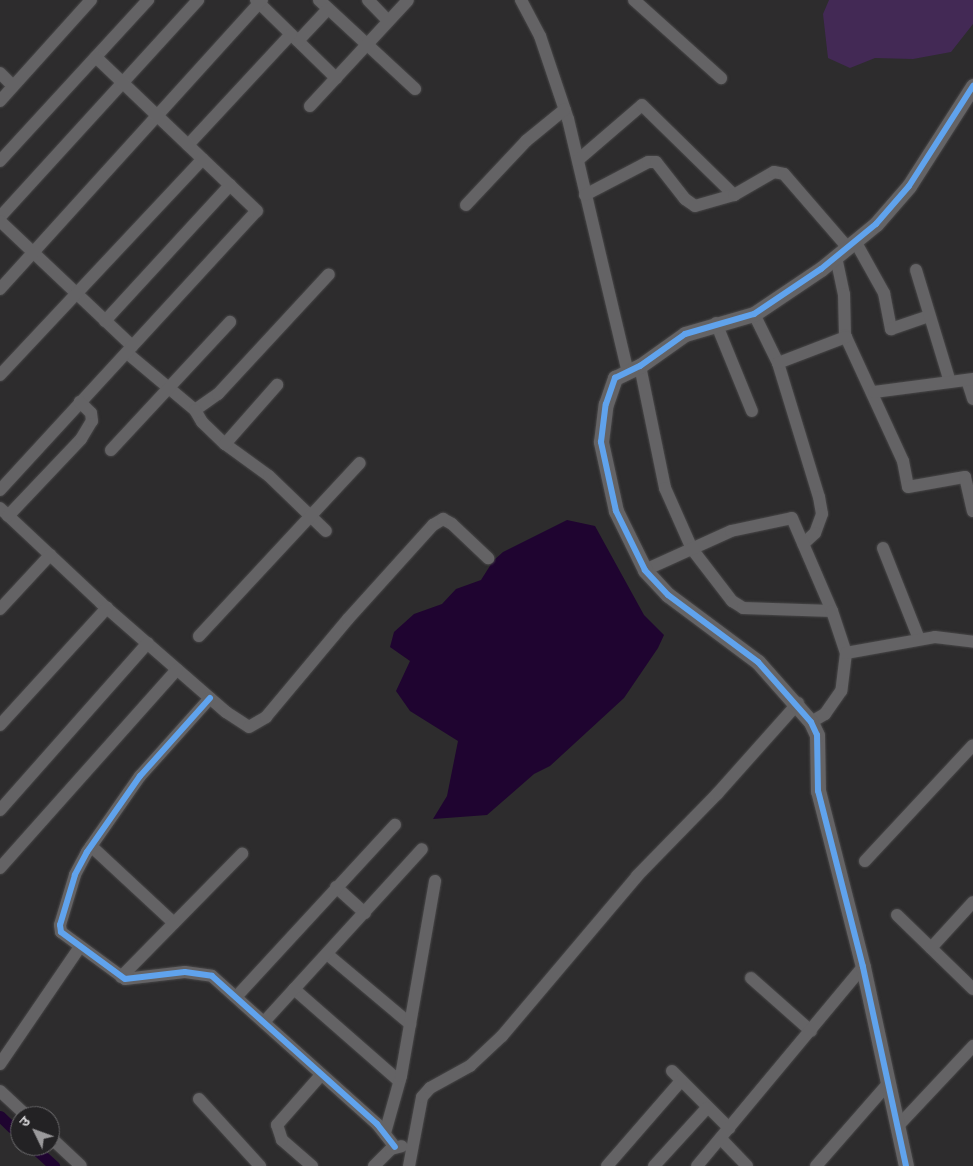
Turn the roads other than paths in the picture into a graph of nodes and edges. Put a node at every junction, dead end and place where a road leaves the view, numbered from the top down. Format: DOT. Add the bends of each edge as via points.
graph roads {
  1 [pos="90,0"];
  2 [pos="148,0"];
  3 [pos="198,0"];
  4 [pos="368,0"];
  5 [pos="408,0"];
  6 [pos="521,0"];
  7 [pos="634,0"];
  8 [pos="259,1"];
  9 [pos="324,4"];
  10 [pos="388,21"];
  11 [pos="294,38"];
  12 [pos="366,44"];
  13 [pos="96,57"];
  14 [pos="0,73"];
  15 [pos="336,78"];
  16 [pos="721,78"];
  17 [pos="122,82"];
  18 [pos="13,86"];
  19 [pos="973,86"];
  20 [pos="415,89"];
  21 [pos="0,100"];
  22 [pos="310,106"];
  23 [pos="565,109"];
  24 [pos="158,115"];
  25 [pos="188,145"];
  26 [pos="203,158"];
  27 [pos="578,160"];
  28 [pos="0,161"];
  29 [pos="230,185"];
  30 [pos="734,194"];
  31 [pos="585,195"];
  32 [pos="466,205"];
  33 [pos="0,217"];
  34 [pos="0,221"];
  35 [pos="846,248"];
  36 [pos="33,252"];
  37 [pos="916,270"];
  38 [pos="329,274"];
  39 [pos="0,289"];
  40 [pos="77,294"];
  41 [pos="754,314"];
  42 [pos="928,316"];
  43 [pos="105,321"];
  44 [pos="230,322"];
  45 [pos="716,323"];
  46 [pos="846,337"];
  47 [pos="129,349"];
  48 [pos="778,363"];
  49 [pos="634,369"];
  50 [pos="0,375"];
  51 [pos="970,379"];
  52 [pos="950,382"];
  53 [pos="277,385"];
  54 [pos="168,389"];
  55 [pos="874,392"];
  56 [pos="973,399"];
  57 [pos="80,402"];
  58 [pos="195,410"];
  59 [pos="752,411"];
  60 [pos="225,444"];
  61 [pos="111,450"];
  62 [pos="360,463"];
  63 [pos="969,474"];
  64 [pos="0,490"];
  65 [pos="973,511"];
  66 [pos="4,512"];
  67 [pos="310,516"];
  68 [pos="326,531"];
  69 [pos="803,544"];
  70 [pos="883,548"];
  71 [pos="692,549"];
  72 [pos="50,555"];
  73 [pos="488,558"];
  74 [pos="645,570"];
  75 [pos="107,608"];
  76 [pos="0,609"];
  77 [pos="832,611"];
  78 [pos="199,636"];
  79 [pos="919,639"];
  80 [pos="973,642"];
  81 [pos="148,644"];
  82 [pos="846,653"];
  83 [pos="178,670"];
  84 [pos="210,698"];
  85 [pos="798,703"];
  86 [pos="812,722"];
  87 [pos="0,725"];
  88 [pos="973,745"];
  89 [pos="0,810"];
  90 [pos="395,825"];
  91 [pos="92,846"];
  92 [pos="422,849"];
  93 [pos="242,854"];
  94 [pos="865,861"];
  95 [pos="0,868"];
  96 [pos="435,881"];
  97 [pos="336,887"];
  98 [pos="973,902"];
  99 [pos="365,913"];
  100 [pos="897,915"];
  101 [pos="174,923"];
  102 [pos="79,948"];
  103 [pos="931,948"];
  104 [pos="327,954"];
  105 [pos="863,968"];
  106 [pos="121,977"];
  107 [pos="751,978"];
  108 [pos="294,989"];
  109 [pos="973,989"];
  110 [pos="237,996"];
  111 [pos="264,1022"];
  112 [pos="410,1024"];
  113 [pos="811,1032"];
  114 [pos="973,1046"];
  115 [pos="0,1064"];
  116 [pos="672,1071"];
  117 [pos="322,1075"];
  118 [pos="400,1081"];
  119 [pos="682,1081"];
  120 [pos="887,1085"];
  121 [pos="0,1092"];
  122 [pos="199,1099"];
  123 [pos="16,1106"];
  124 [pos="707,1108"];
  125 [pos="898,1126"];
  126 [pos="729,1128"];
  127 [pos="385,1133"];
  128 [pos="722,1140"];
  129 [pos="60,1146"];
  130 [pos="403,1147"];
  131 [pos="81,1166"];
  132 [pos="260,1166"];
  133 [pos="312,1166"];
  134 [pos="374,1166"];
  135 [pos="409,1166"];
  136 [pos="607,1166"];
  137 [pos="654,1166"];
  138 [pos="697,1166"];
  139 [pos="747,1166"];
  140 [pos="816,1166"];
  141 [pos="906,1166"];
  1 -- 18 [label="street"];
  2 -- 13 [label="street"];
  3 -- 17 [label="street"];
  4 -- 10 [label="street"];
  5 -- 10 [label="street"];
  6 -- 23 [label="street" via="540,36"];
  7 -- 16 [label="street"];
  8 -- 11 [label="street"];
  8 -- 24 [label="street"];
  9 -- 11 [label="street"];
  9 -- 12 [label="street"];
  10 -- 12 [label="street"];
  11 -- 15 [label="street"];
  11 -- 25 [label="street"];
  12 -- 15 [label="street"];
  12 -- 20 [label="street"];
  13 -- 17 [label="street"];
  13 -- 28 [label="street"];
  14 -- 18 [label="street"];
  15 -- 22 [label="street"];
  17 -- 24 [label="street"];
  17 -- 33 [label="street"];
  18 -- 21 [label="street"];
  19 -- 35 [label="street" via="909,186 876,224"];
  23 -- 27 [label="street"];
  23 -- 32 [label="street" via="526,141"];
  24 -- 25 [label="street"];
  24 -- 36 [label="street"];
  25 -- 26 [label="street"];
  26 -- 29 [label="street"];
  26 -- 40 [label="street"];
  27 -- 30 [label="street" via="642,105"];
  27 -- 31 [label="street"];
  29 -- 43 [label="street"];
  29 -- 47 [label="street" via="257,211"];
  30 -- 31 [label="street" via="695,206 685,199 656,162 648,162"];
  30 -- 35 [label="street" via="774,172 784,174"];
  31 -- 49 [label="street"];
  34 -- 36 [label="street"];
  35 -- 41 [label="street"];
  35 -- 42 [label="street" via="884,293 891,329"];
  35 -- 46 [label="street"];
  36 -- 39 [label="street"];
  36 -- 40 [label="street"];
  37 -- 42 [label="street"];
  38 -- 58 [label="street" via="218,394"];
  40 -- 43 [label="street"];
  40 -- 50 [label="street"];
  41 -- 45 [label="street"];
  41 -- 48 [label="street"];
  42 -- 52 [label="street"];
  43 -- 47 [label="street"];
  44 -- 54 [label="street"];
  45 -- 49 [label="street" via="685,334"];
  45 -- 59 [label="street"];
  46 -- 48 [label="street"];
  46 -- 55 [label="street"];
  47 -- 54 [label="street"];
  47 -- 57 [label="street"];
  48 -- 69 [label="street" via="822,514 815,533"];
  49 -- 71 [label="street" via="661,475"];
  49 -- 74 [label="street" via="615,378 606,404 601,442 616,511"];
  51 -- 52 [label="street"];
  51 -- 56 [label="street"];
  52 -- 55 [label="street"];
  53 -- 60 [label="street"];
  54 -- 58 [label="street"];
  54 -- 61 [label="street"];
  55 -- 63 [label="street" via="903,461 908,487"];
  57 -- 64 [label="street"];
  57 -- 66 [label="street" via="91,413 92,421 81,439"];
  58 -- 60 [label="street" via="202,422"];
  60 -- 67 [label="street" via="269,476"];
  62 -- 67 [label="street"];
  63 -- 65 [label="street"];
  66 -- 72 [label="street"];
  67 -- 68 [label="street"];
  67 -- 78 [label="street"];
  69 -- 71 [label="street" via="792,518 731,531"];
  69 -- 77 [label="street"];
  70 -- 79 [label="street"];
  71 -- 74 [label="street"];
  71 -- 77 [label="street" via="732,601 743,608"];
  72 -- 75 [label="street"];
  72 -- 76 [label="street"];
  73 -- 84 [label="street" via="443,519 433,525 348,619 256,726 241,724"];
  74 -- 85 [label="street" via="668,595 758,662"];
  75 -- 81 [label="street"];
  75 -- 87 [label="street"];
  77 -- 82 [label="street"];
  79 -- 80 [label="street" via="935,637"];
  79 -- 82 [label="street"];
  81 -- 83 [label="street"];
  81 -- 89 [label="street"];
  82 -- 86 [label="street" via="842,691 825,714"];
  83 -- 84 [label="street"];
  83 -- 95 [label="street"];
  84 -- 91 [label="street" via="140,776"];
  85 -- 86 [label="street"];
  85 -- 130 [label="street" via="717,794 637,876 502,1036 470,1066 430,1088 422,1097"];
  86 -- 105 [label="street" via="817,735 818,791"];
  88 -- 94 [label="street"];
  90 -- 97 [label="street"];
  91 -- 101 [label="street"];
  91 -- 102 [label="street" via="75,875 60,925 66,939"];
  92 -- 99 [label="street"];
  93 -- 101 [label="street"];
  96 -- 112 [label="street"];
  97 -- 99 [label="street"];
  97 -- 110 [label="street"];
  98 -- 103 [label="street"];
  99 -- 104 [label="street"];
  100 -- 103 [label="street"];
  101 -- 106 [label="street"];
  102 -- 106 [label="street"];
  102 -- 115 [label="street"];
  103 -- 109 [label="street"];
  104 -- 108 [label="street"];
  104 -- 112 [label="street"];
  105 -- 113 [label="street"];
  105 -- 120 [label="street"];
  106 -- 110 [label="street" via="134,980 185,972 212,976"];
  107 -- 113 [label="street"];
  108 -- 111 [label="street"];
  108 -- 118 [label="street"];
  110 -- 111 [label="street"];
  111 -- 117 [label="street"];
  112 -- 118 [label="street"];
  113 -- 126 [label="street"];
  114 -- 125 [label="street"];
  116 -- 119 [label="street"];
  117 -- 127 [label="street"];
  117 -- 133 [label="street" via="277,1125 282,1140"];
  118 -- 127 [label="street"];
  119 -- 124 [label="street"];
  119 -- 136 [label="street"];
  120 -- 125 [label="street"];
  120 -- 140 [label="street"];
  121 -- 123 [label="street"];
  122 -- 132 [label="street"];
  124 -- 126 [label="street"];
  124 -- 137 [label="street"];
  125 -- 141 [label="street"];
  126 -- 128 [label="street"];
  127 -- 130 [label="street"];
  128 -- 138 [label="street"];
  128 -- 139 [label="street"];
  129 -- 131 [label="street"];
  130 -- 134 [label="street"];
  130 -- 135 [label="street"];
}
